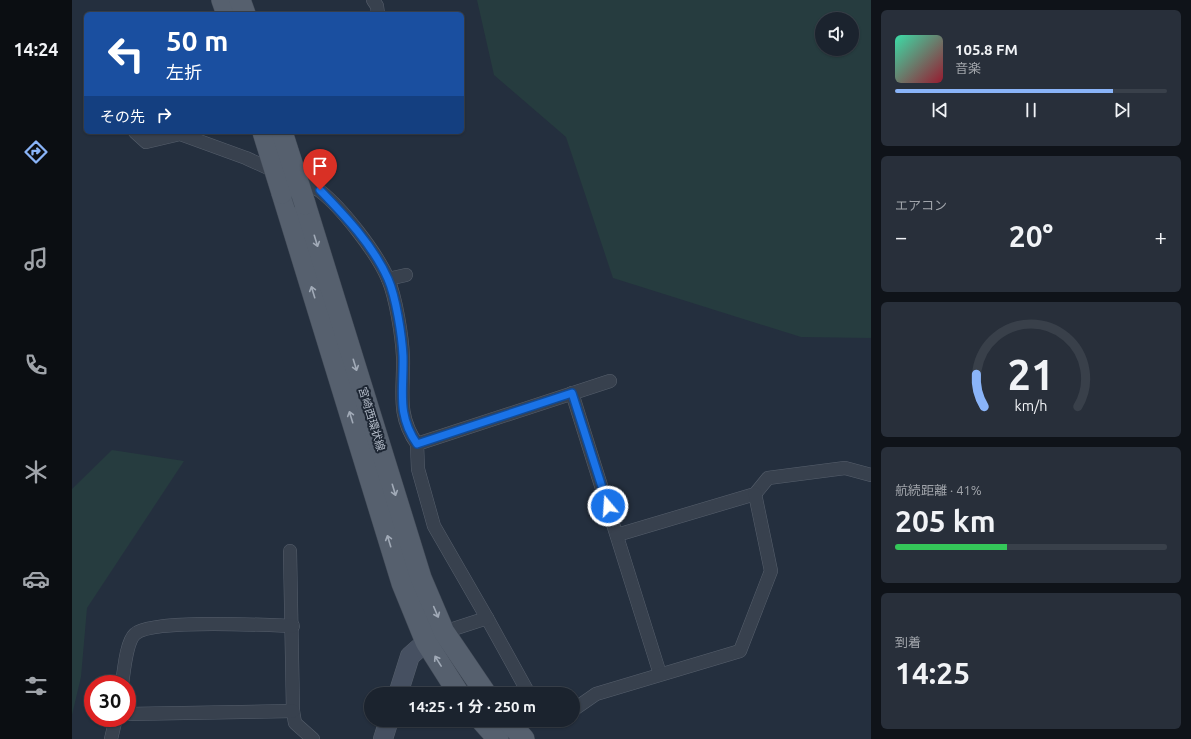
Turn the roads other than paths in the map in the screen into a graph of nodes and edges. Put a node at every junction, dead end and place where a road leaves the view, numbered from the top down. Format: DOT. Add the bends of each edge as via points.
graph roads {
  1 [pos="222,0"];
  2 [pos="240,0"];
  3 [pos="373,0"];
  4 [pos="226,12"];
  5 [pos="244,12"];
  6 [pos="378,12"];
  7 [pos="137,134"];
  8 [pos="180,134"];
  9 [pos="180,134"];
  10 [pos="264,134"];
  11 [pos="283,134"];
  12 [pos="406,275"];
  13 [pos="388,279"];
  14 [pos="610,381"];
  15 [pos="572,393"];
  16 [pos="417,444"];
  17 [pos="871,475"];
  18 [pos="755,494"];
  19 [pos="617,535"];
  20 [pos="290,551"];
  21 [pos="487,618"];
  22 [pos="293,626"];
  23 [pos="444,632"];
  24 [pos="426,642"];
  25 [pos="660,674"];
  26 [pos="124,675"];
  27 [pos="400,687"];
  28 [pos="455,687"];
  29 [pos="481,687"];
  30 [pos="525,687"];
  31 [pos="580,705"];
  32 [pos="293,711"];
  33 [pos="136,714"];
  34 [pos="114,727"];
  35 [pos="387,727"];
  36 [pos="487,727"];
  37 [pos="513,727"];
  38 [pos="111,739"];
  39 [pos="313,739"];
  40 [pos="383,739"];
  41 [pos="498,739"];
  42 [pos="524,739"];
  1 -- 4 [label="main road"];
  2 -- 5 [label="main road"];
  3 -- 6 [label="street"];
  7 -- 9 [label="street" via="146,142"];
  8 -- 13 [label="street" via="246,158 320,190 349,220"];
  24 -- 10 [label="main road, 宮崎西環状線, one-way, bridge" via="402,583"];
  11 -- 23 [label="main road, 宮崎西環状線, one-way, bridge" via="421,578"];
  12 -- 13 [label="street"];
  13 -- 16 [label="street" via="403,356 402,411 408,432"];
  14 -- 15 [label="street"];
  15 -- 16 [label="street"];
  15 -- 19 [label="street"];
  16 -- 21 [label="street" via="418,469 434,526"];
  17 -- 18 [label="street" via="845,468 768,478"];
  18 -- 19 [label="street"];
  18 -- 25 [label="street" via="771,571 740,651"];
  19 -- 25 [label="street"];
  20 -- 22 [label="street"];
  21 -- 23 [label="street"];
  21 -- 30 [label="street"];
  22 -- 26 [label="street" via="200,624 145,629 134,634 129,644"];
  22 -- 32 [label="street"];
  23 -- 24 [label="street"];
  23 -- 29 [label="main road, 宮崎西環状線"];
  24 -- 27 [label="street" via="410,656"];
  28 -- 24 [label="main road, 宮崎西環状線, one-way"];
  25 -- 31 [label="street" via="596,694"];
  32 -- 33 [label="street"];
  32 -- 39 [label="street" via="294,723"];
  34 -- 38 [label="street"];
  35 -- 40 [label="street"];
  36 -- 41 [label="main road"];
  37 -- 42 [label="main road"];
}
